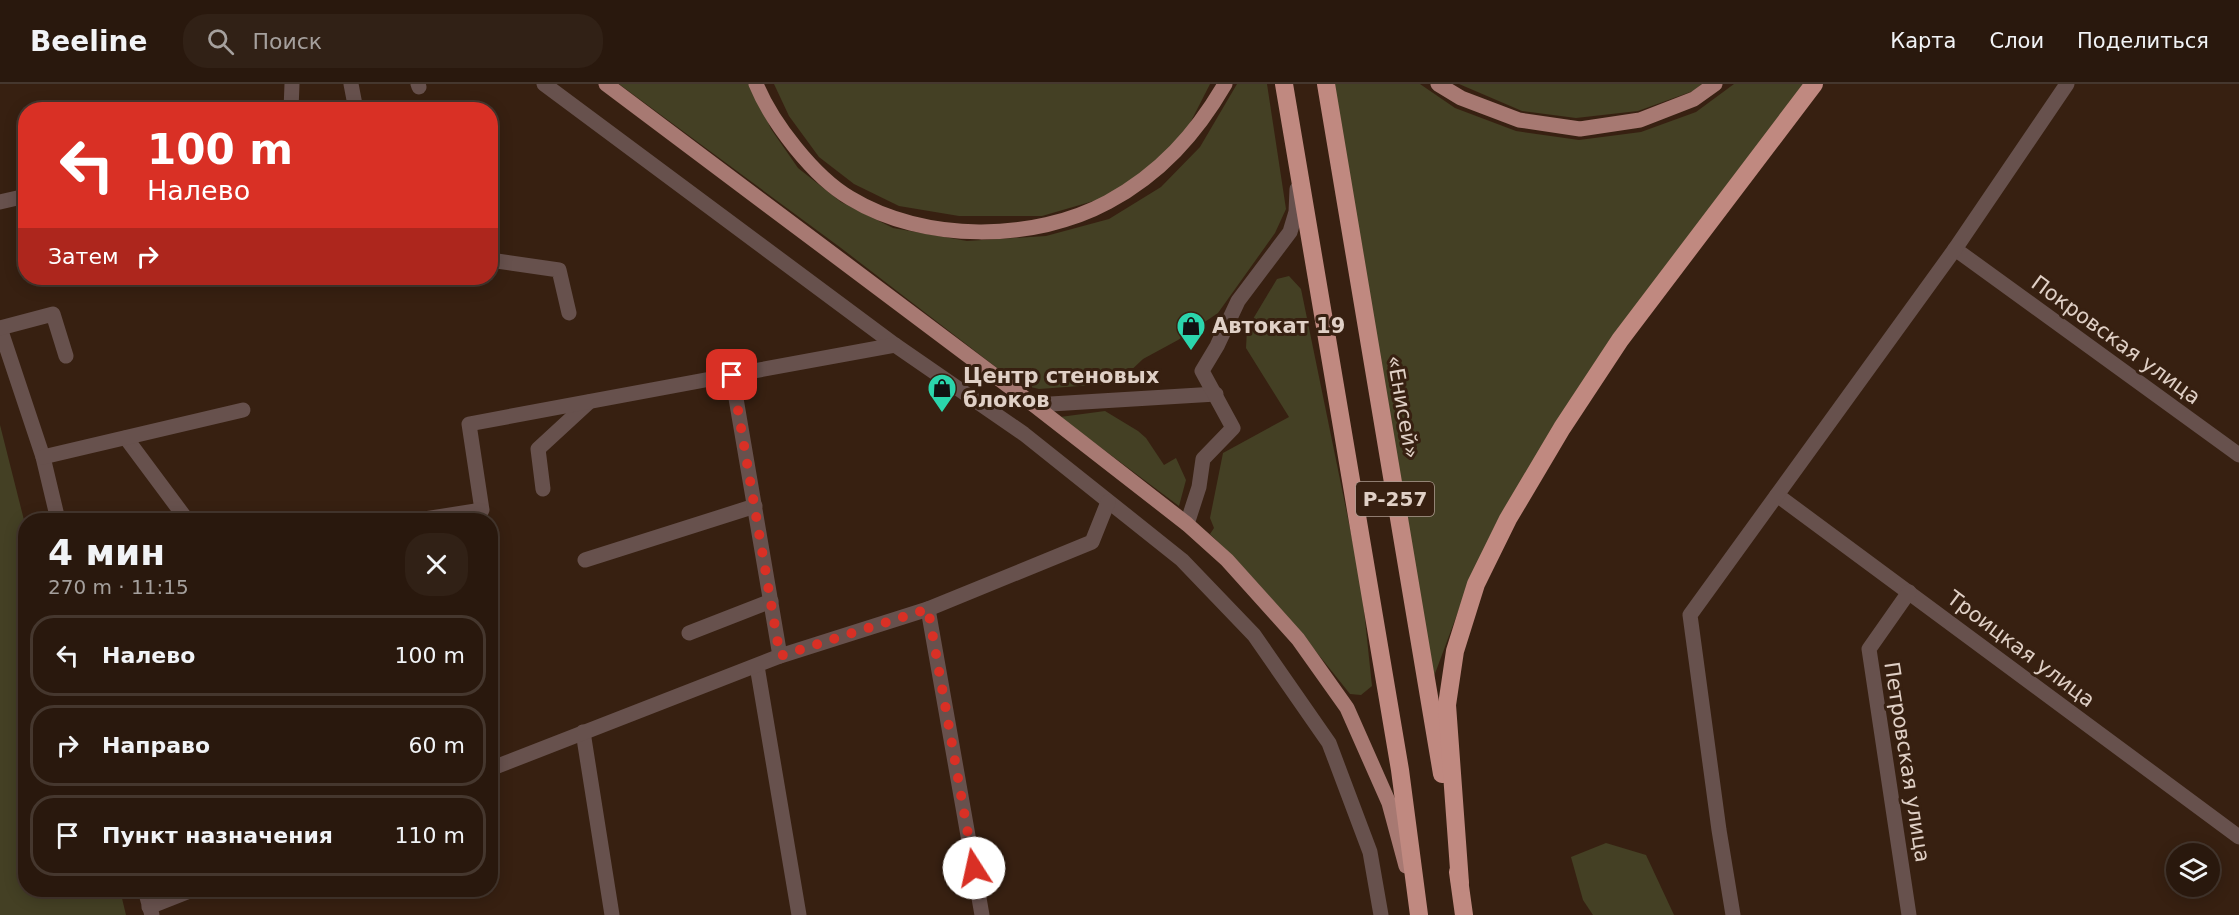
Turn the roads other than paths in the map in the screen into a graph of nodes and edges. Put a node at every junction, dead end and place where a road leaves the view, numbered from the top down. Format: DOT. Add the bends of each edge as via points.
graph roads {
  1 [pos="292,84"];
  2 [pos="351,84"];
  3 [pos="544,84"];
  4 [pos="606,84"];
  5 [pos="756,84"];
  6 [pos="1225,84"];
  7 [pos="1284,84"];
  8 [pos="1326,84"];
  9 [pos="1438,84"];
  10 [pos="1715,84"];
  11 [pos="1814,84"];
  12 [pos="2067,84"];
  13 [pos="291,102"];
  14 [pos="354,102"];
  15 [pos="1298,168"];
  16 [pos="18,198"];
  17 [pos="0,202"];
  18 [pos="1955,249"];
  19 [pos="498,261"];
  20 [pos="569,313"];
  21 [pos="0,328"];
  22 [pos="895,345"];
  23 [pos="66,356"];
  24 [pos="732,375"];
  25 [pos="1216,394"];
  26 [pos="589,402"];
  27 [pos="1034,405"];
  28 [pos="243,410"];
  29 [pos="126,438"];
  30 [pos="2239,455"];
  31 [pos="43,457"];
  32 [pos="543,489"];
  33 [pos="1777,495"];
  34 [pos="1108,502"];
  35 [pos="755,506"];
  36 [pos="56,513"];
  37 [pos="182,513"];
  38 [pos="463,513"];
  39 [pos="1187,524"];
  40 [pos="585,560"];
  41 [pos="1909,592"];
  42 [pos="771,601"];
  43 [pos="928,609"];
  44 [pos="689,633"];
  45 [pos="780,656"];
  46 [pos="757,666"];
  47 [pos="583,732"];
  48 [pos="498,766"];
  49 [pos="2239,837"];
  50 [pos="1460,883"];
  51 [pos="178,897"];
  52 [pos="151,911"];
  53 [pos="1419,913"];
  54 [pos="612,915"];
  55 [pos="799,915"];
  56 [pos="982,915"];
  57 [pos="1381,915"];
  58 [pos="1464,915"];
  59 [pos="1733,915"];
  60 [pos="1909,915"];
  1 -- 13 [label="street"];
  2 -- 14 [label="street"];
  3 -- 22 [label="street"];
  4 -- 27 [label="main road"];
  5 -- 6 [label="main road" via="781,129 812,167 850,198 891,216 934,228 978,232 1023,229 1066,219 1107,202 1145,178 1179,149 1207,115"];
  7 -- 15 [label="highway, Р-257"];
  8 -- 50 [label="highway, «Енисей» / Р-257"];
  9 -- 10 [label="main road" via="1461,98 1519,120 1581,129 1640,120 1694,99"];
  11 -- 50 [label="highway" via="1620,340 1508,519 1476,584 1455,651 1447,705"];
  12 -- 18 [label="street"];
  15 -- 25 [label="street" via="1296,212 1290,232 1238,301 1203,371"];
  15 -- 53 [label="highway, Р-257" via="1400,770"];
  16 -- 17 [label="street"];
  18 -- 30 [label="street, Покровская улица"];
  18 -- 33 [label="street"];
  19 -- 20 [label="street" via="559,270"];
  21 -- 23 [label="street" via="54,314"];
  21 -- 31 [label="street"];
  22 -- 24 [label="street"];
  22 -- 34 [label="street" via="1024,434"];
  24 -- 26 [label="street"];
  24 -- 35 [label="street"];
  25 -- 27 [label="street"];
  25 -- 39 [label="street" via="1233,428 1203,459"];
  26 -- 32 [label="street" via="538,449"];
  26 -- 38 [label="street" via="469,424 482,510"];
  27 -- 39 [label="main road"];
  28 -- 29 [label="street"];
  29 -- 31 [label="street"];
  29 -- 37 [label="street"];
  31 -- 36 [label="street"];
  33 -- 41 [label="street, Троицкая улица"];
  33 -- 59 [label="street" via="1690,615"];
  34 -- 43 [label="street" via="1092,542"];
  34 -- 57 [label="street" via="1182,560 1254,635 1329,743 1370,852"];
  35 -- 40 [label="street"];
  35 -- 42 [label="street"];
  39 -- 53 [label="main road" via="1227,560 1298,639 1347,708 1389,803"];
  41 -- 49 [label="street, Троицкая улица"];
  41 -- 60 [label="street, Петровская улица" via="1869,649"];
  42 -- 44 [label="street"];
  42 -- 45 [label="street"];
  43 -- 45 [label="street"];
  43 -- 56 [label="street"];
  45 -- 46 [label="street"];
  46 -- 47 [label="street"];
  46 -- 55 [label="street"];
  47 -- 48 [label="street"];
  47 -- 54 [label="street"];
  50 -- 58 [label="highway, «Енисей» / Р-257"];
  51 -- 52 [label="street"];
}
